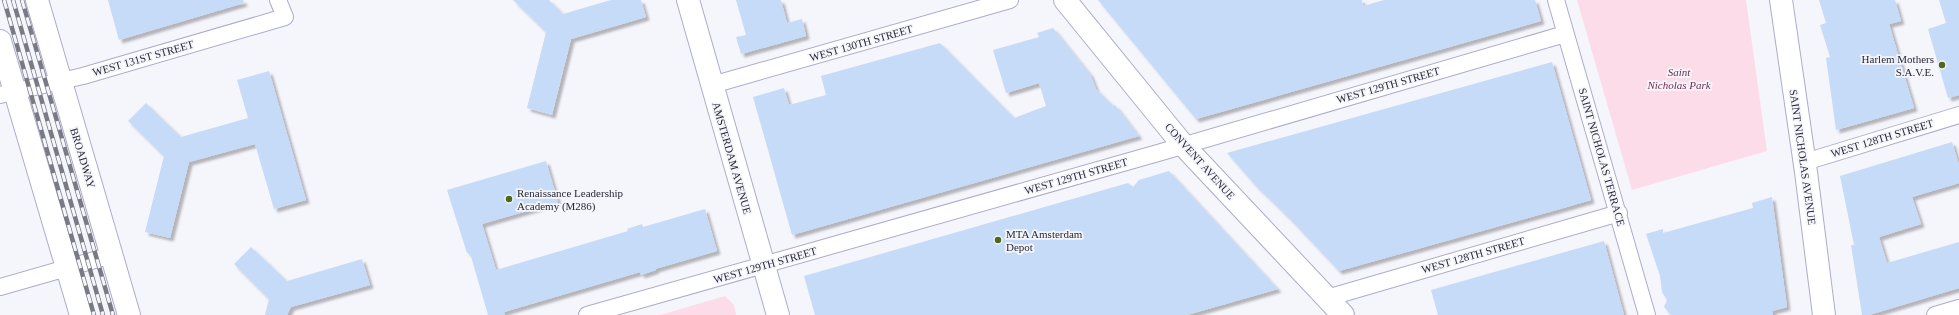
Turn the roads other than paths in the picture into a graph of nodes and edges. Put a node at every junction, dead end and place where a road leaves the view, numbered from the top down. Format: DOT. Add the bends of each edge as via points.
graph roads {
  1 [pos="37,0"];
  2 [pos="278,0"];
  3 [pos="688,0"];
  4 [pos="1010,0"];
  5 [pos="1065,0"];
  6 [pos="1556,0"];
  7 [pos="1782,0"];
  8 [pos="1566,34"];
  9 [pos="0,41"];
  10 [pos="60,81"];
  11 [pos="712,85"];
  12 [pos="7,94"];
  13 [pos="1959,114"];
  14 [pos="1183,145"];
  15 [pos="1805,162"];
  16 [pos="1618,213"];
  17 [pos="112,255"];
  18 [pos="763,266"];
  19 [pos="68,267"];
  20 [pos="0,287"];
  21 [pos="1327,298"];
  22 [pos="1959,308"];
  23 [pos="81,315"];
  24 [pos="129,315"];
  25 [pos="587,315"];
  26 [pos="778,315"];
  27 [pos="1343,315"];
  28 [pos="1647,315"];
  29 [pos="1824,315"];
  30 [pos="1935,315"];
  1 -- 10 [label="main road, BROADWAY"];
  2 -- 10 [label="street, WEST 131ST STREET" via="285,17"];
  3 -- 11 [label="main road, AMSTERDAM AVENUE"];
  4 -- 11 [label="street, WEST 130TH STREET"];
  5 -- 14 [label="main road, CONVENT AVENUE"];
  6 -- 8 [label="street, SAINT NICHOLAS TERRACE"];
  7 -- 15 [label="main road, SAINT NICHOLAS AVENUE"];
  8 -- 14 [label="street, WEST 129TH STREET"];
  8 -- 16 [label="street, SAINT NICHOLAS TERRACE"];
  9 -- 12 [label="main road"];
  10 -- 12 [label="street, WEST 131ST STREET"];
  10 -- 17 [label="main road, BROADWAY"];
  11 -- 18 [label="main road, AMSTERDAM AVENUE"];
  12 -- 19 [label="main road"];
  13 -- 15 [label="street, WEST 128TH STREET"];
  14 -- 18 [label="street, WEST 129TH STREET"];
  14 -- 21 [label="main road, CONVENT AVENUE"];
  15 -- 29 [label="main road, SAINT NICHOLAS AVENUE"];
  16 -- 21 [label="street, WEST 128TH STREET"];
  16 -- 28 [label="street, SAINT NICHOLAS TERRACE"];
  17 -- 19 [label="street"];
  17 -- 24 [label="main road, BROADWAY"];
  18 -- 25 [label="street, WEST 129TH STREET"];
  18 -- 26 [label="main road, AMSTERDAM AVENUE"];
  19 -- 20 [label="street"];
  19 -- 23 [label="main road"];
  21 -- 27 [label="main road, CONVENT AVENUE"];
  22 -- 30 [label="street"];
}
